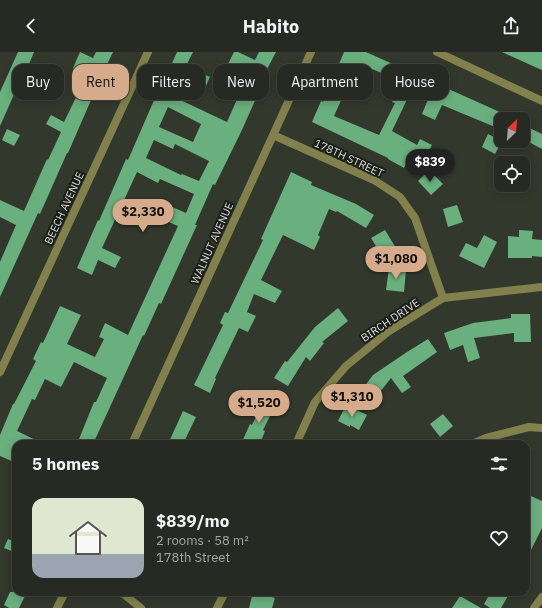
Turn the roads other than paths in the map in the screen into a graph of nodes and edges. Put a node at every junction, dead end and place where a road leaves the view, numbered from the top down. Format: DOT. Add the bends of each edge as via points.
graph roads {
  1 [pos="148,52"];
  2 [pos="311,52"];
  3 [pos="437,52"];
  4 [pos="542,101"];
  5 [pos="273,135"];
  6 [pos="542,287"];
  7 [pos="443,298"];
  8 [pos="0,372"];
  9 [pos="542,428"];
  10 [pos="134,440"];
  11 [pos="298,440"];
  12 [pos="481,440"];
  13 [pos="63,596"];
  14 [pos="126,596"];
  15 [pos="223,596"];
  16 [pos="542,597"];
  17 [pos="57,608"];
  18 [pos="141,608"];
  19 [pos="217,608"];
  20 [pos="534,608"];
  1 -- 8 [label="street, BEECH AVENUE"];
  2 -- 5 [label="street, WALNUT AVENUE"];
  3 -- 4 [label="street"];
  5 -- 7 [label="street, 178TH STREET" via="374,180 400,197 415,218"];
  5 -- 10 [label="street, WALNUT AVENUE"];
  6 -- 7 [label="street, BIRCH DRIVE"];
  7 -- 11 [label="street, BIRCH DRIVE" via="389,331 346,366 315,402"];
  9 -- 12 [label="street" via="529,427"];
  13 -- 17 [label="street"];
  14 -- 18 [label="street"];
  15 -- 19 [label="street"];
  16 -- 20 [label="street"];
}
